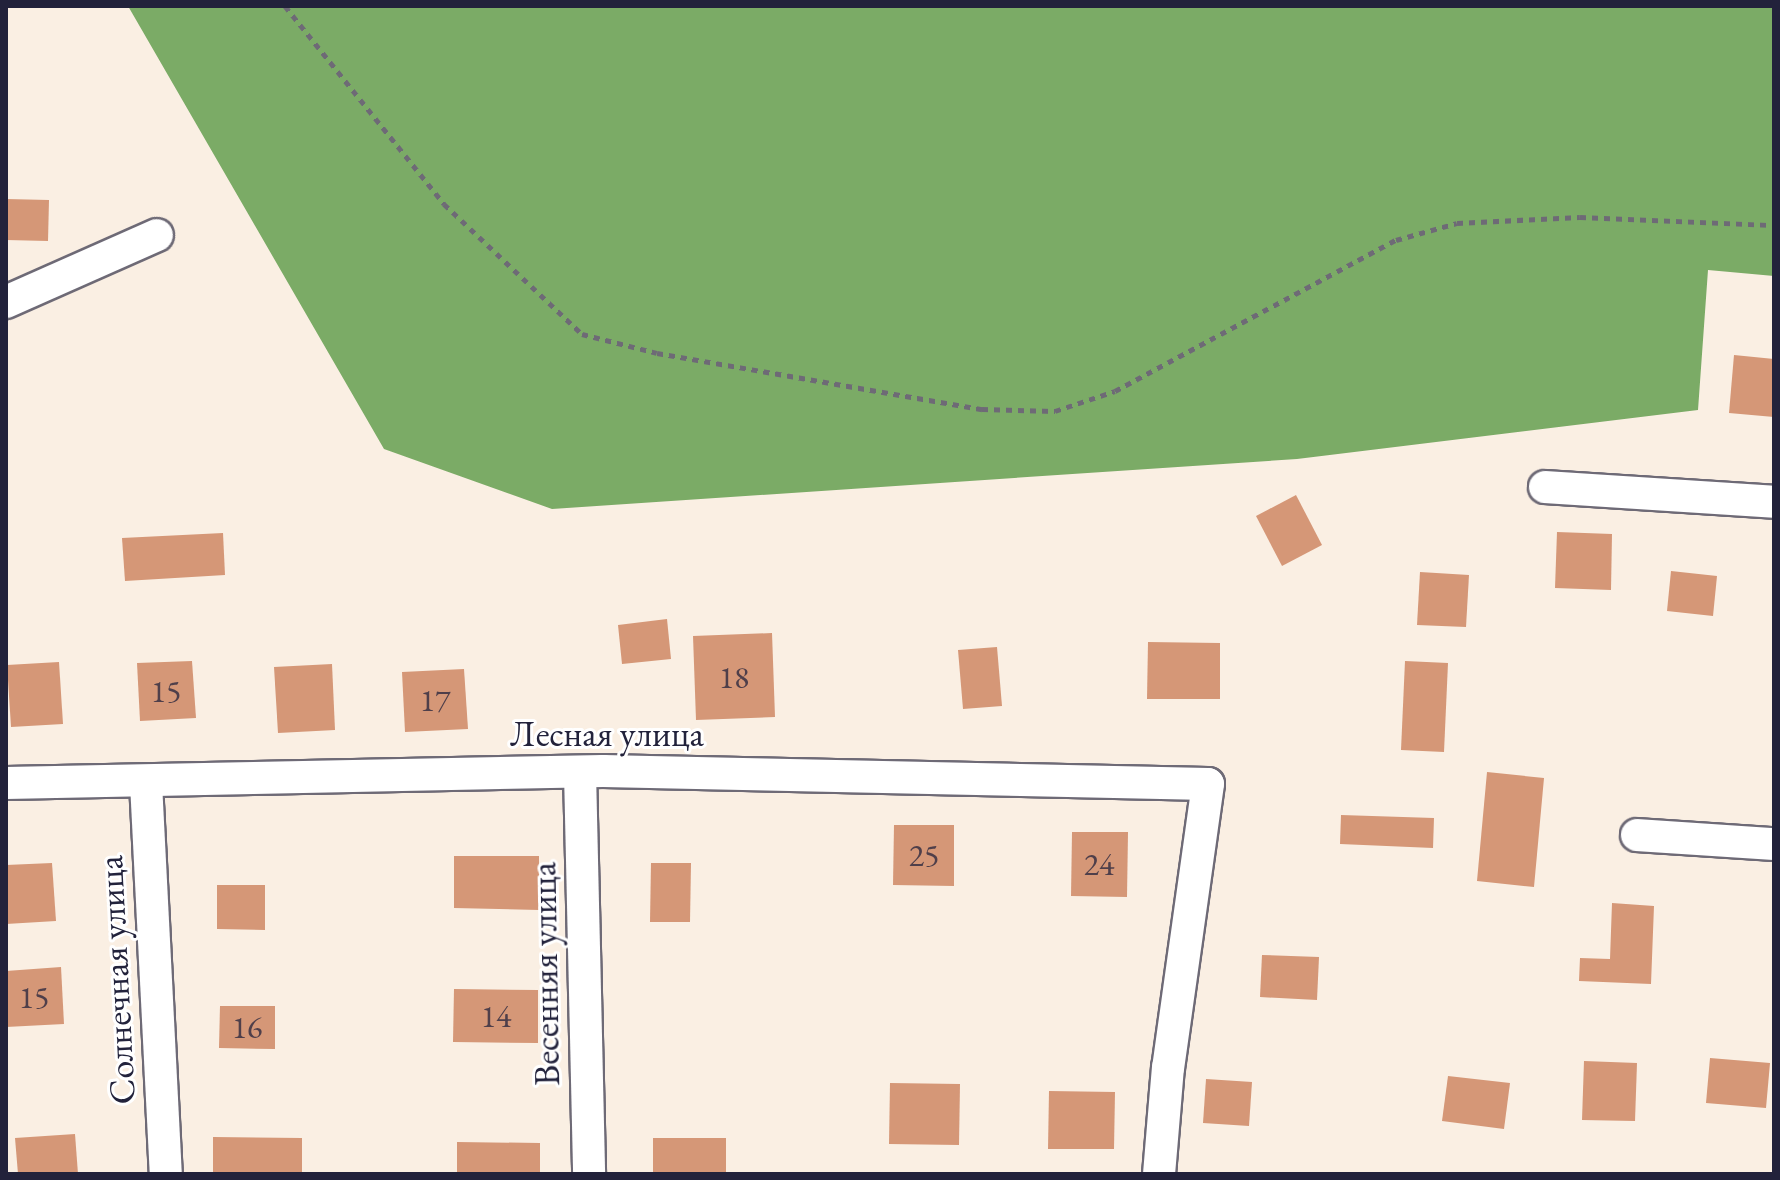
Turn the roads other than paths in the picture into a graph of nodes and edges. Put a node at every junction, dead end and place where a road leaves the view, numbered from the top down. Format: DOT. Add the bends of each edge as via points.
graph roads {
  1 [pos="157,235"];
  2 [pos="6,302"];
  3 [pos="1545,487"];
  4 [pos="1774,502"];
  5 [pos="580,772"];
  6 [pos="6,783"];
  7 [pos="146,783"];
  8 [pos="1637,835"];
  9 [pos="1774,844"];
  10 [pos="166,1174"];
  11 [pos="589,1174"];
  12 [pos="1159,1174"];
  1 -- 2 [label="street"];
  3 -- 4 [label="street"];
  5 -- 7 [label="street, Лесная улица"];
  5 -- 11 [label="street, Весенняя улица"];
  5 -- 12 [label="street, Лесная улица" via="1208,784 1168,1067"];
  6 -- 7 [label="street, Лесная улица"];
  7 -- 10 [label="street, Солнечная улица"];
  8 -- 9 [label="street"];
}
